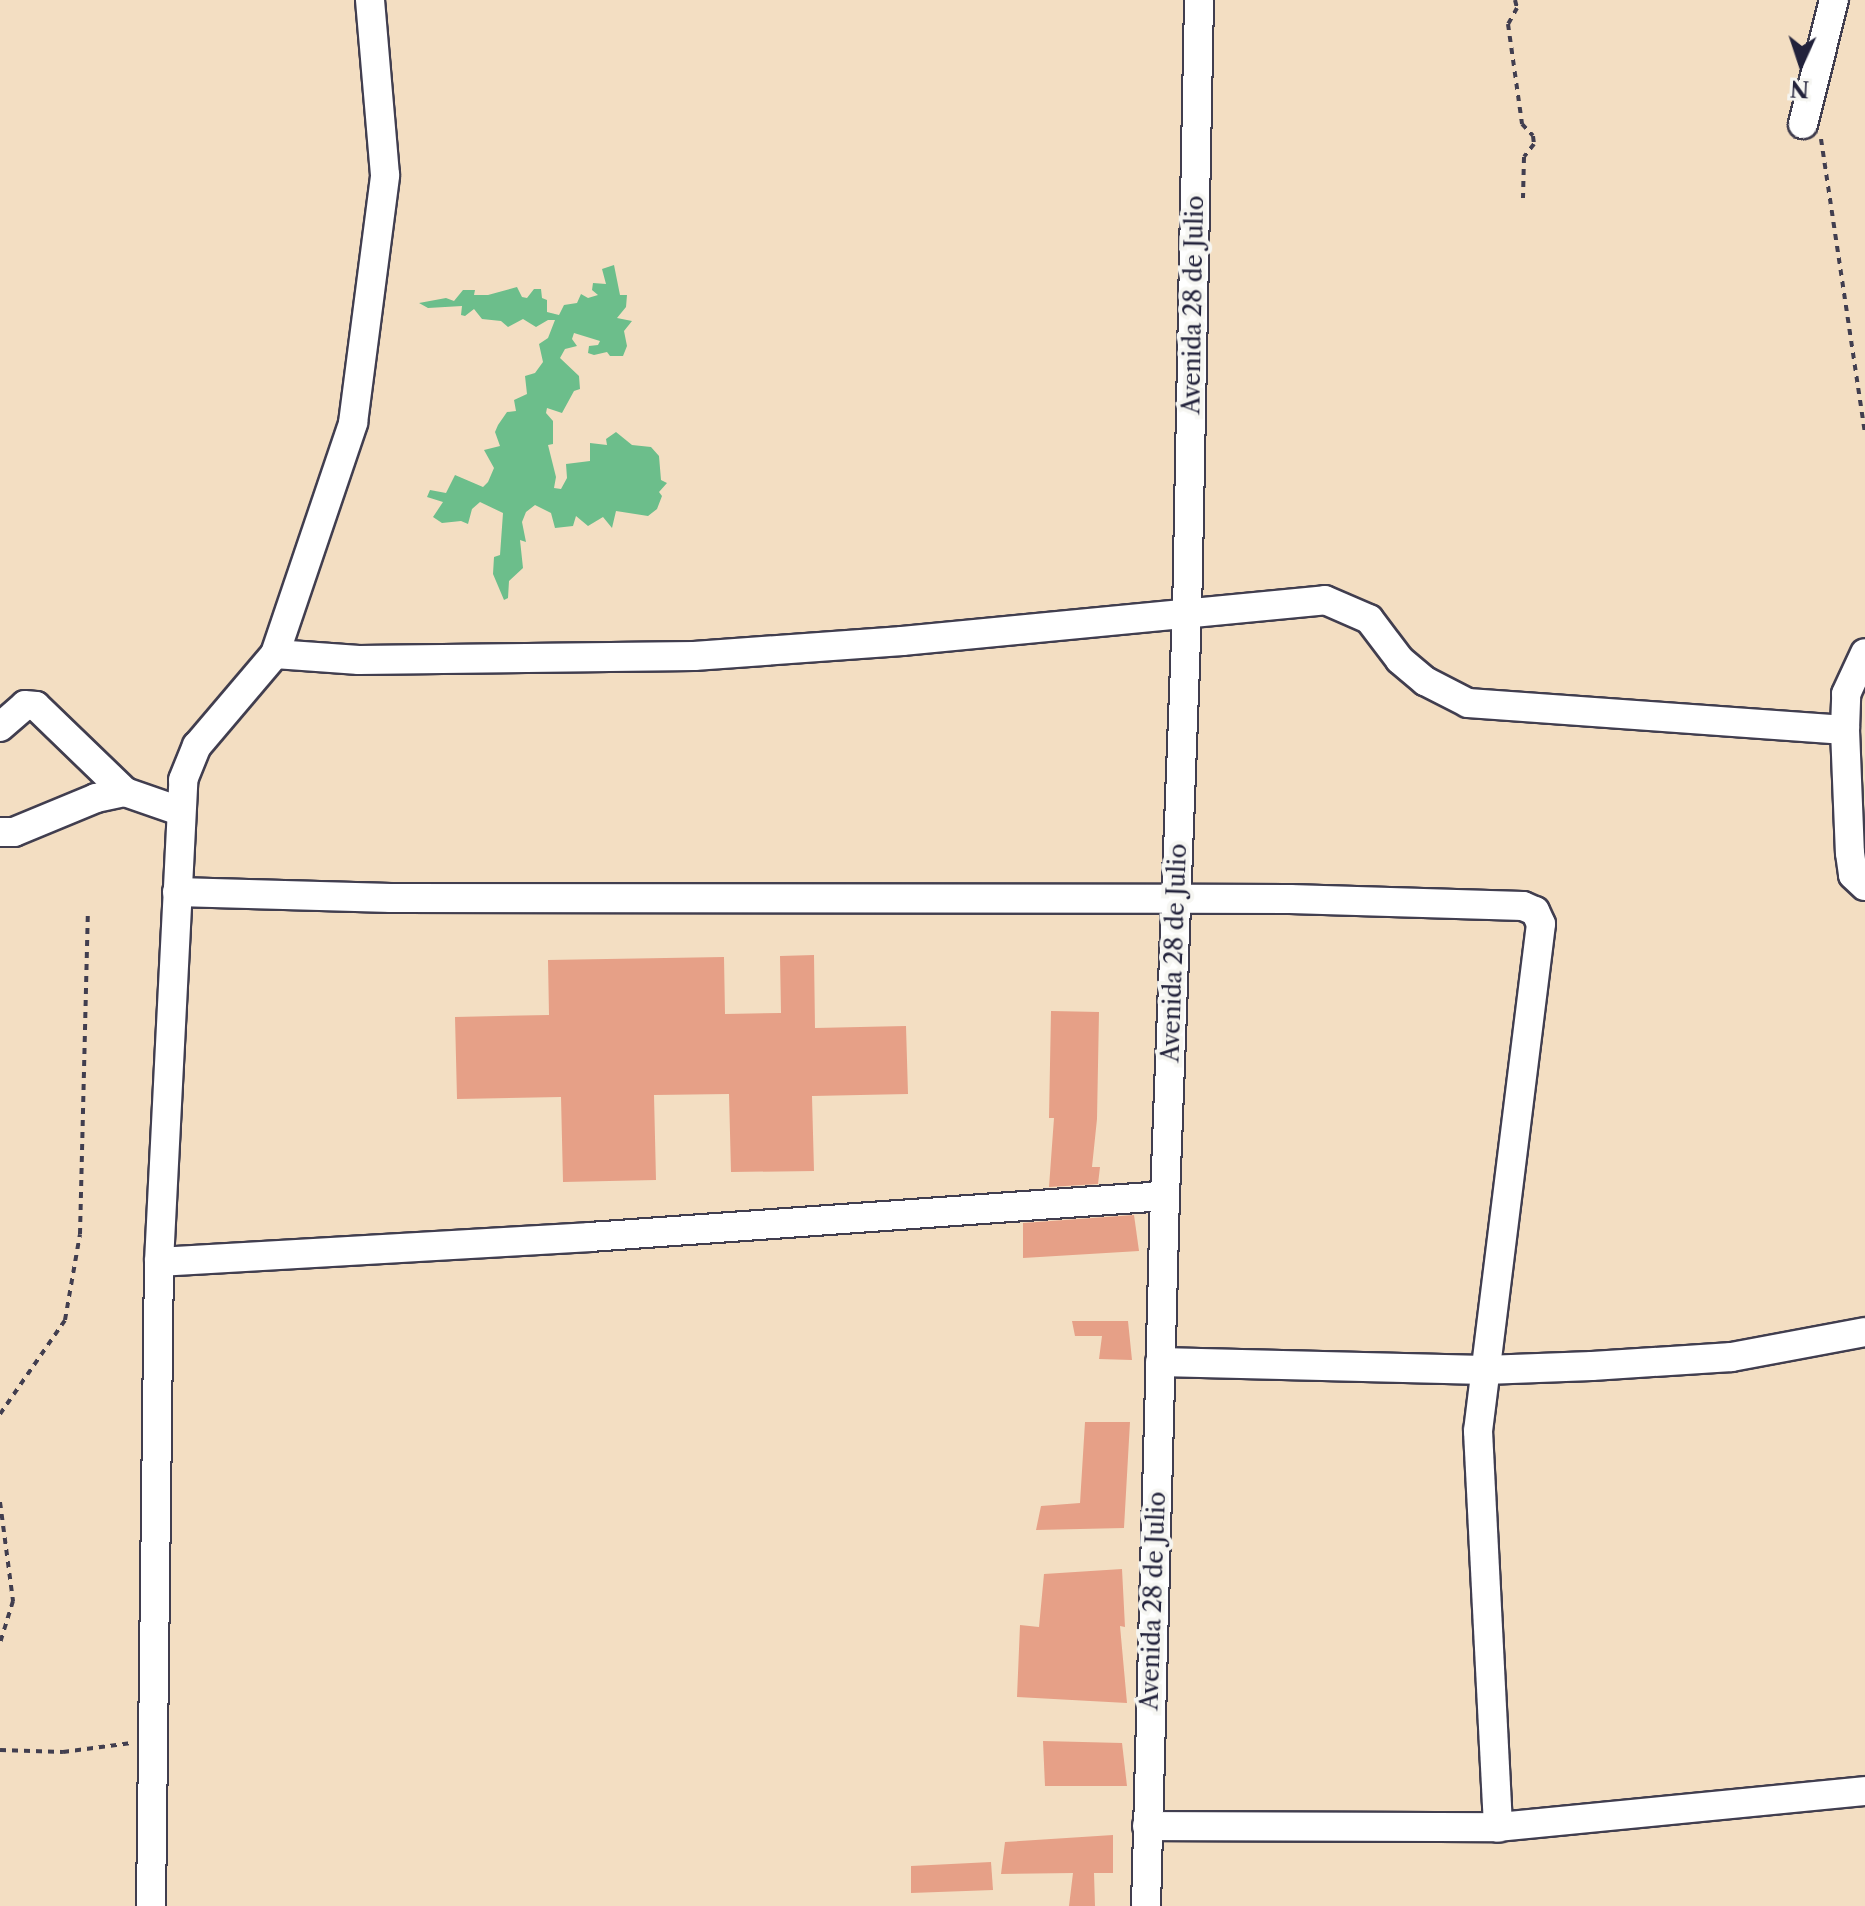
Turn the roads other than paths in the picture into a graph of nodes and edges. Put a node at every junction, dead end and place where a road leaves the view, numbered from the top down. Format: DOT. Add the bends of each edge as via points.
graph roads {
  1 [pos="370,0"];
  2 [pos="1199,0"];
  3 [pos="1834,0"];
  4 [pos="1806,113"];
  5 [pos="1187,614"];
  6 [pos="1865,653"];
  7 [pos="275,654"];
  8 [pos="0,727"];
  9 [pos="1845,730"];
  10 [pos="125,792"];
  11 [pos="180,811"];
  12 [pos="0,832"];
  13 [pos="1865,886"];
  14 [pos="177,892"];
  15 [pos="1176,901"];
  16 [pos="1165,1196"];
  17 [pos="159,1262"];
  18 [pos="1865,1332"];
  19 [pos="1160,1362"];
  20 [pos="1485,1370"];
  21 [pos="1865,1791"];
  22 [pos="1147,1826"];
  23 [pos="1498,1827"];
  24 [pos="151,1906"];
  25 [pos="1146,1906"];
  1 -- 7 [label="street" via="385,175 366,336 353,423"];
  2 -- 5 [label="street, Avenida 28 de Julio"];
  3 -- 4 [label="street"];
  5 -- 7 [label="street" via="694,656 359,660"];
  5 -- 9 [label="street" via="1325,600 1369,619 1400,660 1425,681 1468,703"];
  5 -- 15 [label="street, Avenida 28 de Julio"];
  6 -- 9 [label="street" via="1846,694"];
  7 -- 11 [label="street" via="197,746 183,780"];
  8 -- 10 [label="street" via="25,705 36,706"];
  9 -- 13 [label="street" via="1850,853 1853,875"];
  10 -- 11 [label="street"];
  10 -- 12 [label="street" via="96,798 14,832"];
  11 -- 14 [label="street"];
  14 -- 15 [label="street" via="391,898"];
  14 -- 17 [label="street"];
  15 -- 16 [label="street, Avenida 28 de Julio"];
  15 -- 20 [label="street" via="1321,899 1523,906 1535,911 1541,924"];
  16 -- 17 [label="street"];
  16 -- 19 [label="street, Avenida 28 de Julio"];
  17 -- 24 [label="street"];
  18 -- 20 [label="street" via="1732,1357"];
  19 -- 20 [label="street"];
  19 -- 22 [label="street, Avenida 28 de Julio"];
  20 -- 23 [label="street" via="1478,1431"];
  21 -- 23 [label="street"];
  22 -- 23 [label="street"];
  22 -- 25 [label="street, Avenida 28 de Julio"];
}
